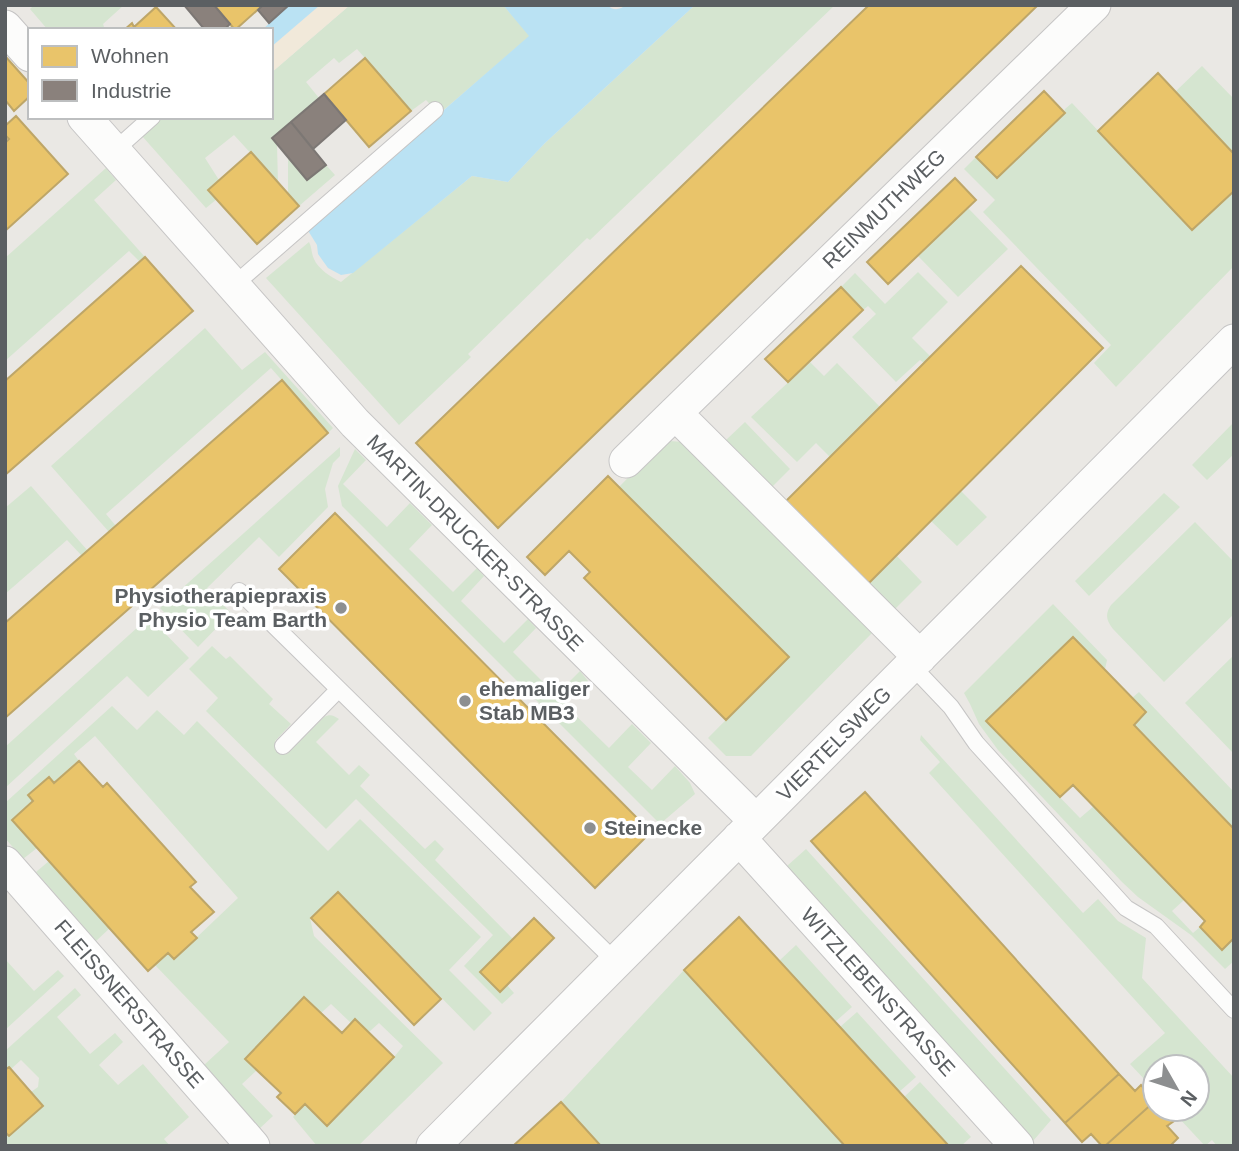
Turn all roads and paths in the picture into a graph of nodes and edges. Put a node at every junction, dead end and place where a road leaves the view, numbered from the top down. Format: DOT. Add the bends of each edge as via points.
graph roads {
  1 [pos="1094,5"];
  2 [pos="5,27"];
  3 [pos="28,53"];
  4 [pos="435,110"];
  5 [pos="86,119"];
  6 [pos="150,119"];
  7 [pos="114,151"];
  8 [pos="233,286"];
  9 [pos="1234,341"];
  10 [pos="675,413"];
  11 [pos="626,461"];
  12 [pos="239,591"];
  13 [pos="916,661"];
  14 [pos="338,690"];
  15 [pos="283,746"];
  16 [pos="747,830"];
  17 [pos="5,863"];
  18 [pos="616,962"];
  19 [pos="1234,1010"];
  20 [pos="253,1146"];
  21 [pos="433,1146"];
  22 [pos="1017,1146"];
  1 -- 10 [label="street, REINMUTHWEG"];
  2 -- 3 [label="street"];
  4 -- 8 [label="lane"];
  5 -- 7 [label="street, MARTIN-DRUCKER-STRASSE"];
  6 -- 7 [label="lane"];
  7 -- 8 [label="street, MARTIN-DRUCKER-STRASSE"];
  8 -- 16 [label="street, MARTIN-DRUCKER-STRASSE" via="355,424"];
  9 -- 13 [label="street, VIERTELSWEG"];
  10 -- 11 [label="street, REINMUTHWEG"];
  10 -- 13 [label="street"];
  12 -- 14 [label="lane"];
  13 -- 16 [label="street, VIERTELSWEG"];
  13 -- 19 [label="lane" via="976,743 1126,908 1156,926"];
  14 -- 15 [label="lane"];
  14 -- 18 [label="lane"];
  16 -- 18 [label="street, VIERTELSWEG"];
  16 -- 22 [label="street, WITZLEBENSTRASSE"];
  17 -- 20 [label="street, FLEISSNERSTRASSE"];
  18 -- 21 [label="street, VIERTELSWEG"];
}
